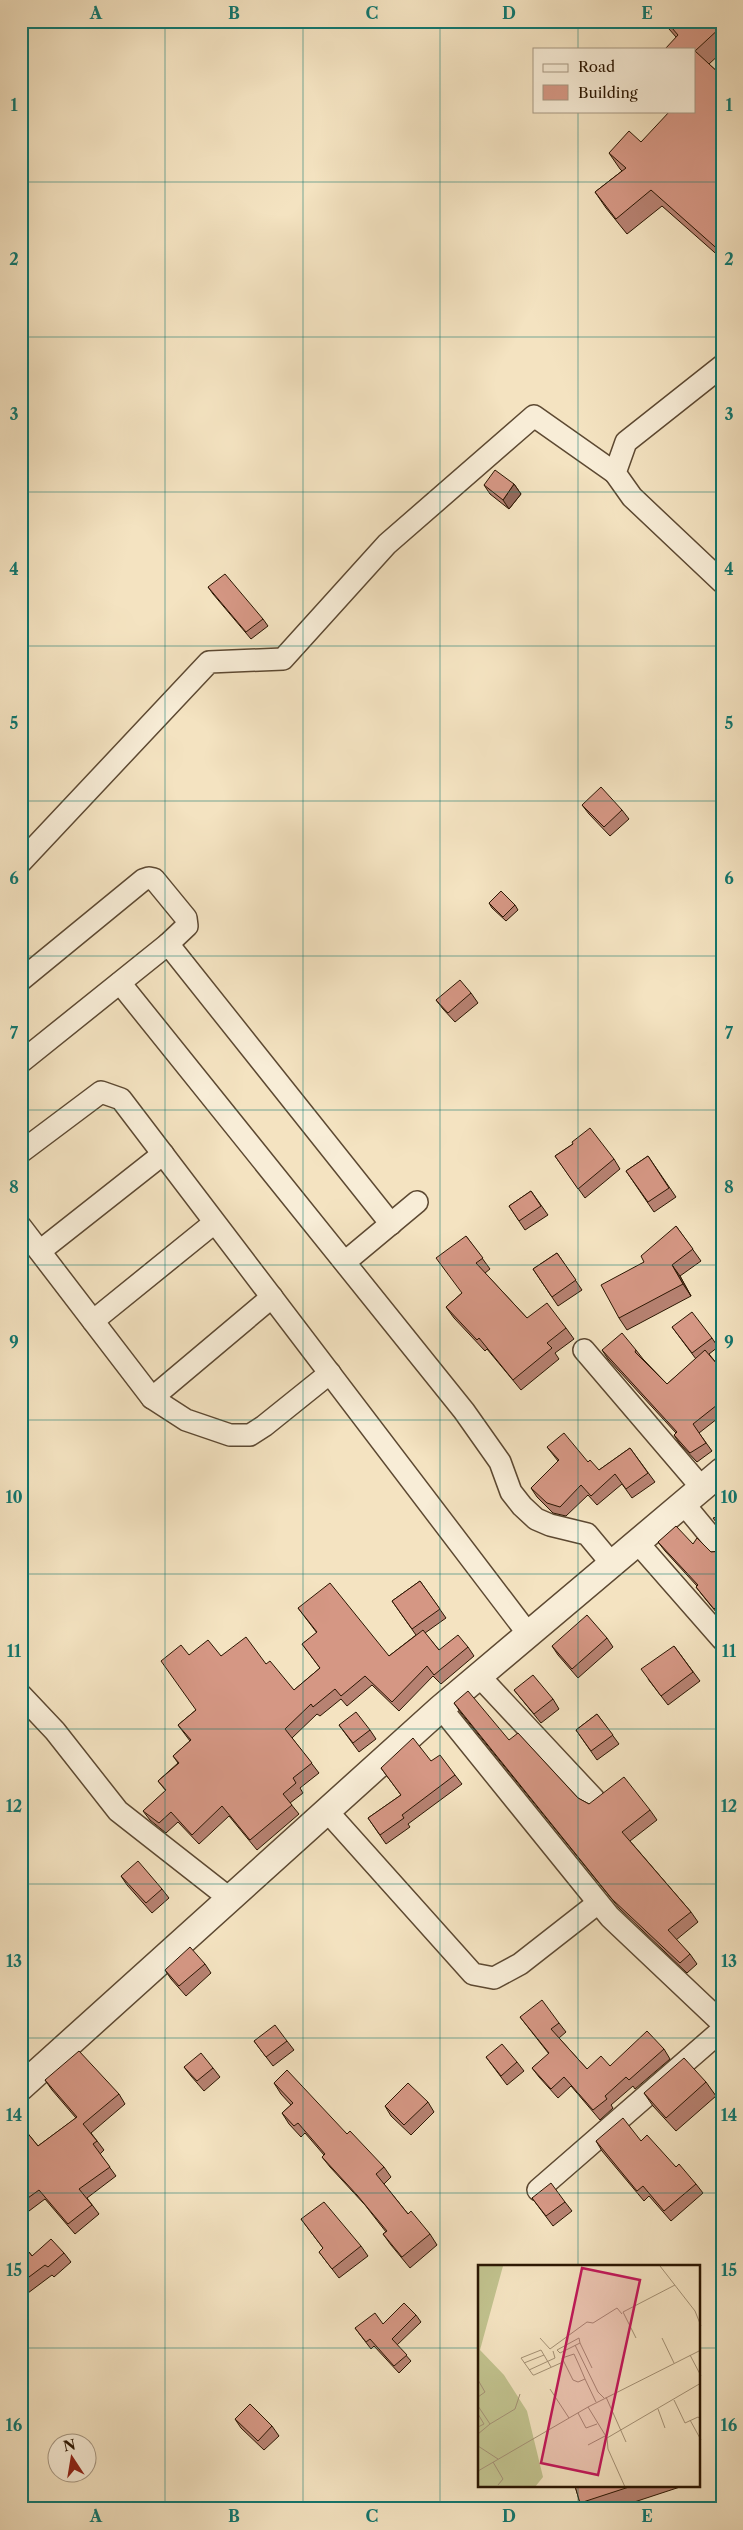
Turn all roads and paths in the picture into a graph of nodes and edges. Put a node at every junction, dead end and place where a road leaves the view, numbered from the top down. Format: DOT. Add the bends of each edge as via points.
graph roads {
  1 [pos="722,366"];
  2 [pos="615,473"];
  3 [pos="722,582"];
  4 [pos="21,862"];
  5 [pos="168,944"];
  6 [pos="21,980"];
  7 [pos="120,983"];
  8 [pos="21,1062"];
  9 [pos="21,1152"];
  10 [pos="163,1154"];
  11 [pos="417,1202"];
  12 [pos="214,1223"];
  13 [pos="391,1224"];
  14 [pos="21,1227"];
  15 [pos="40,1251"];
  16 [pos="345,1262"];
  17 [pos="272,1296"];
  18 [pos="93,1320"];
  19 [pos="584,1350"];
  20 [pos="330,1373"];
  21 [pos="152,1398"];
  22 [pos="722,1471"];
  23 [pos="693,1495"];
  24 [pos="637,1542"];
  25 [pos="722,1550"];
  26 [pos="612,1564"];
  27 [pos="529,1635"];
  28 [pos="722,1639"];
  29 [pos="480,1677"];
  30 [pos="21,1695"];
  31 [pos="441,1708"];
  32 [pos="594,1798"];
  33 [pos="327,1811"];
  34 [pos="229,1898"];
  35 [pos="598,1903"];
  36 [pos="722,2024"];
  37 [pos="722,2030"];
  38 [pos="21,2087"];
  39 [pos="538,2190"];
  1 -- 2 [label="street" via="626,442"];
  2 -- 3 [label="street" via="632,497"];
  2 -- 4 [label="street" via="534,416 387,544 282,659 209,662"];
  5 -- 6 [label="street" via="188,926 186,918 154,879 148,878"];
  5 -- 7 [label="street"];
  5 -- 13 [label="street"];
  7 -- 8 [label="street"];
  7 -- 16 [label="street"];
  9 -- 10 [label="street" via="101,1092 121,1100"];
  10 -- 12 [label="street"];
  10 -- 15 [label="street"];
  11 -- 13 [label="street"];
  12 -- 17 [label="street"];
  12 -- 18 [label="street"];
  13 -- 16 [label="street"];
  14 -- 15 [label="street"];
  15 -- 18 [label="street"];
  16 -- 26 [label="street" via="464,1410 500,1462 511,1492 522,1506 536,1519 587,1534"];
  17 -- 20 [label="street"];
  17 -- 21 [label="street"];
  18 -- 21 [label="street"];
  19 -- 23 [label="street"];
  20 -- 21 [label="street" via="250,1435 230,1435 186,1420"];
  20 -- 27 [label="street"];
  22 -- 23 [label="street"];
  23 -- 24 [label="street"];
  23 -- 25 [label="street"];
  24 -- 26 [label="street"];
  24 -- 28 [label="street"];
  26 -- 27 [label="street"];
  27 -- 29 [label="street"];
  29 -- 31 [label="street"];
  29 -- 32 [label="street"];
  30 -- 34 [label="street" via="55,1730 118,1811"];
  31 -- 33 [label="street"];
  31 -- 35 [label="street"];
  33 -- 34 [label="street"];
  33 -- 35 [label="street" via="473,1974 494,1978 520,1964"];
  34 -- 38 [label="street"];
  35 -- 36 [label="street"];
  37 -- 39 [label="street"];
}
